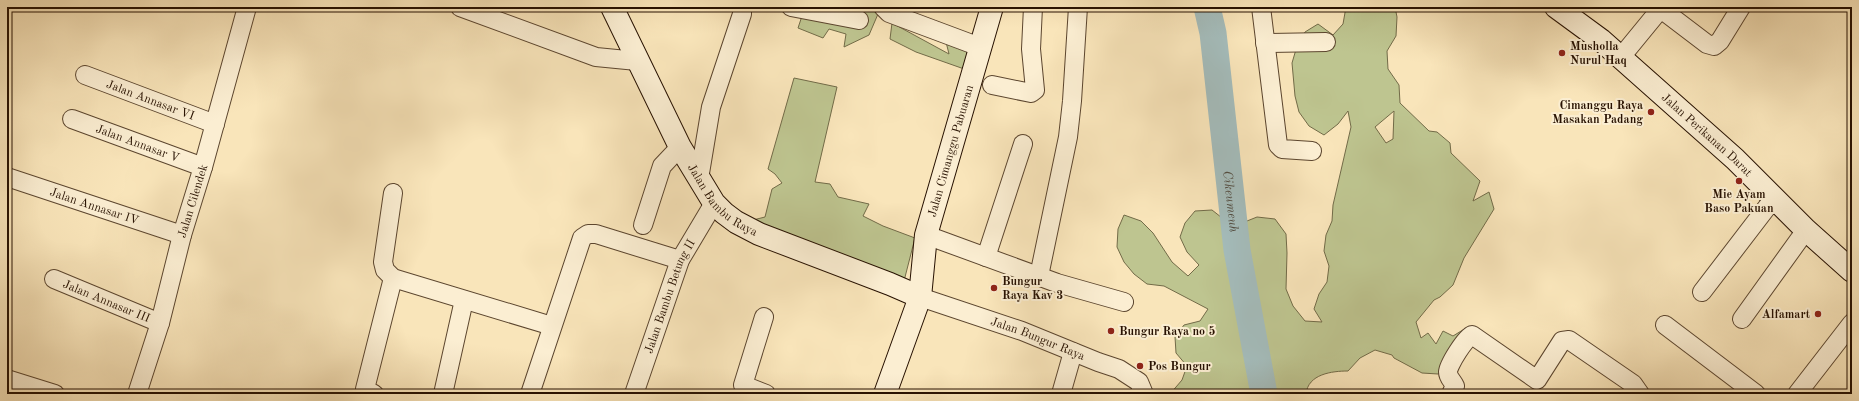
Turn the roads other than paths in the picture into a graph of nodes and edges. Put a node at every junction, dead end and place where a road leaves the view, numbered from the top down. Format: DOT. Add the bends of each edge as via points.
graph roads {
  1 [pos="247,7"];
  2 [pos="460,7"];
  3 [pos="612,7"];
  4 [pos="742,7"];
  5 [pos="791,7"];
  6 [pos="883,7"];
  7 [pos="992,7"];
  8 [pos="1034,7"];
  9 [pos="1078,7"];
  10 [pos="1261,7"];
  11 [pos="1556,7"];
  12 [pos="1741,7"];
  13 [pos="1661,8"];
  14 [pos="859,20"];
  15 [pos="1326,42"];
  16 [pos="1265,43"];
  17 [pos="980,47"];
  18 [pos="1621,57"];
  19 [pos="637,61"];
  20 [pos="85,75"];
  21 [pos="992,85"];
  22 [pos="72,119"];
  23 [pos="215,124"];
  24 [pos="1023,144"];
  25 [pos="680,147"];
  26 [pos="1312,151"];
  27 [pos="203,167"];
  28 [pos="7,177"];
  29 [pos="699,179"];
  30 [pos="393,193"];
  31 [pos="1774,198"];
  32 [pos="714,202"];
  33 [pos="643,224"];
  34 [pos="1806,230"];
  35 [pos="182,235"];
  36 [pos="926,235"];
  37 [pos="986,257"];
  38 [pos="680,260"];
  39 [pos="1852,271"];
  40 [pos="1039,276"];
  41 [pos="54,278"];
  42 [pos="393,278"];
  43 [pos="1702,292"];
  44 [pos="920,298"];
  45 [pos="464,300"];
  46 [pos="1124,302"];
  47 [pos="764,317"];
  48 [pos="1742,319"];
  49 [pos="160,323"];
  50 [pos="1852,323"];
  51 [pos="1665,325"];
  52 [pos="552,326"];
  53 [pos="1072,352"];
  54 [pos="7,380"];
  55 [pos="54,394"];
  56 [pos="136,394"];
  57 [pos="374,394"];
  58 [pos="443,394"];
  59 [pos="530,394"];
  60 [pos="634,394"];
  61 [pos="766,394"];
  62 [pos="885,394"];
  63 [pos="1061,394"];
  64 [pos="1144,394"];
  65 [pos="1450,394"];
  66 [pos="1640,394"];
  67 [pos="1756,394"];
  68 [pos="1797,394"];
  1 -- 23 [label="street, Jalan Cilendek"];
  2 -- 19 [label="street" via="596,57"];
  3 -- 19 [label="street, Jalan Bambu Raya"];
  4 -- 29 [label="street" via="742,14 708,121"];
  5 -- 14 [label="street"];
  6 -- 17 [label="street" via="888,13"];
  7 -- 17 [label="street, Jalan Cimanggu Pabuaran"];
  8 -- 21 [label="street" via="1032,49 1035,90 1031,94"];
  9 -- 40 [label="street" via="1069,125"];
  10 -- 16 [label="street"];
  11 -- 18 [label="street, Jalan Perikanan Darat" via="1588,29"];
  12 -- 13 [label="street" via="1720,41 1714,46 1707,44"];
  13 -- 18 [label="street"];
  15 -- 16 [label="street"];
  16 -- 26 [label="street" via="1278,145 1282,149"];
  17 -- 36 [label="street, Jalan Cimanggu Pabuaran"];
  18 -- 31 [label="street, Jalan Perikanan Darat" via="1735,159"];
  19 -- 25 [label="street, Jalan Bambu Raya"];
  20 -- 23 [label="street, Jalan Annasar VI"];
  22 -- 27 [label="street, Jalan Annasar V"];
  23 -- 27 [label="street, Jalan Cilendek"];
  24 -- 37 [label="street"];
  25 -- 29 [label="street, Jalan Bambu Raya"];
  25 -- 33 [label="street" via="662,166"];
  27 -- 35 [label="street, Jalan Cilendek"];
  28 -- 35 [label="street, Jalan Annasar IV"];
  29 -- 32 [label="street, Jalan Bambu Raya"];
  30 -- 42 [label="street" via="383,262 385,270"];
  31 -- 34 [label="street, Jalan Perikanan Darat"];
  31 -- 43 [label="street"];
  32 -- 38 [label="street, Jalan Bambu Betung II"];
  32 -- 44 [label="street, Jalan Bambu Raya" via="736,222 758,234"];
  34 -- 39 [label="street, Jalan Perikanan Darat"];
  34 -- 48 [label="street"];
  35 -- 49 [label="street, Jalan Cilendek"];
  36 -- 37 [label="street"];
  36 -- 44 [label="street, Jalan Cimanggu Pabuaran"];
  37 -- 40 [label="street"];
  38 -- 52 [label="street" via="596,234 588,234 582,238"];
  38 -- 60 [label="street, Jalan Bambu Betung II"];
  40 -- 46 [label="street"];
  41 -- 49 [label="street, Jalan Annasar III"];
  42 -- 45 [label="street"];
  42 -- 57 [label="street" via="365,389"];
  44 -- 53 [label="street, Jalan Bungur Raya" via="1022,331"];
  44 -- 62 [label="street, Jalan Cimanggu Pabuaran"];
  45 -- 52 [label="street"];
  45 -- 58 [label="street"];
  47 -- 61 [label="street" via="743,386"];
  49 -- 56 [label="street, Jalan Cilendek"];
  50 -- 68 [label="street"];
  51 -- 67 [label="street"];
  52 -- 59 [label="street"];
  53 -- 63 [label="street"];
  53 -- 64 [label="street, Jalan Bungur Raya" via="1119,369 1139,382"];
  54 -- 55 [label="street"];
  65 -- 66 [label="street" via="1455,386 1449,369 1467,338 1472,335 1537,380 1562,341 1569,340 1633,384"];
}
